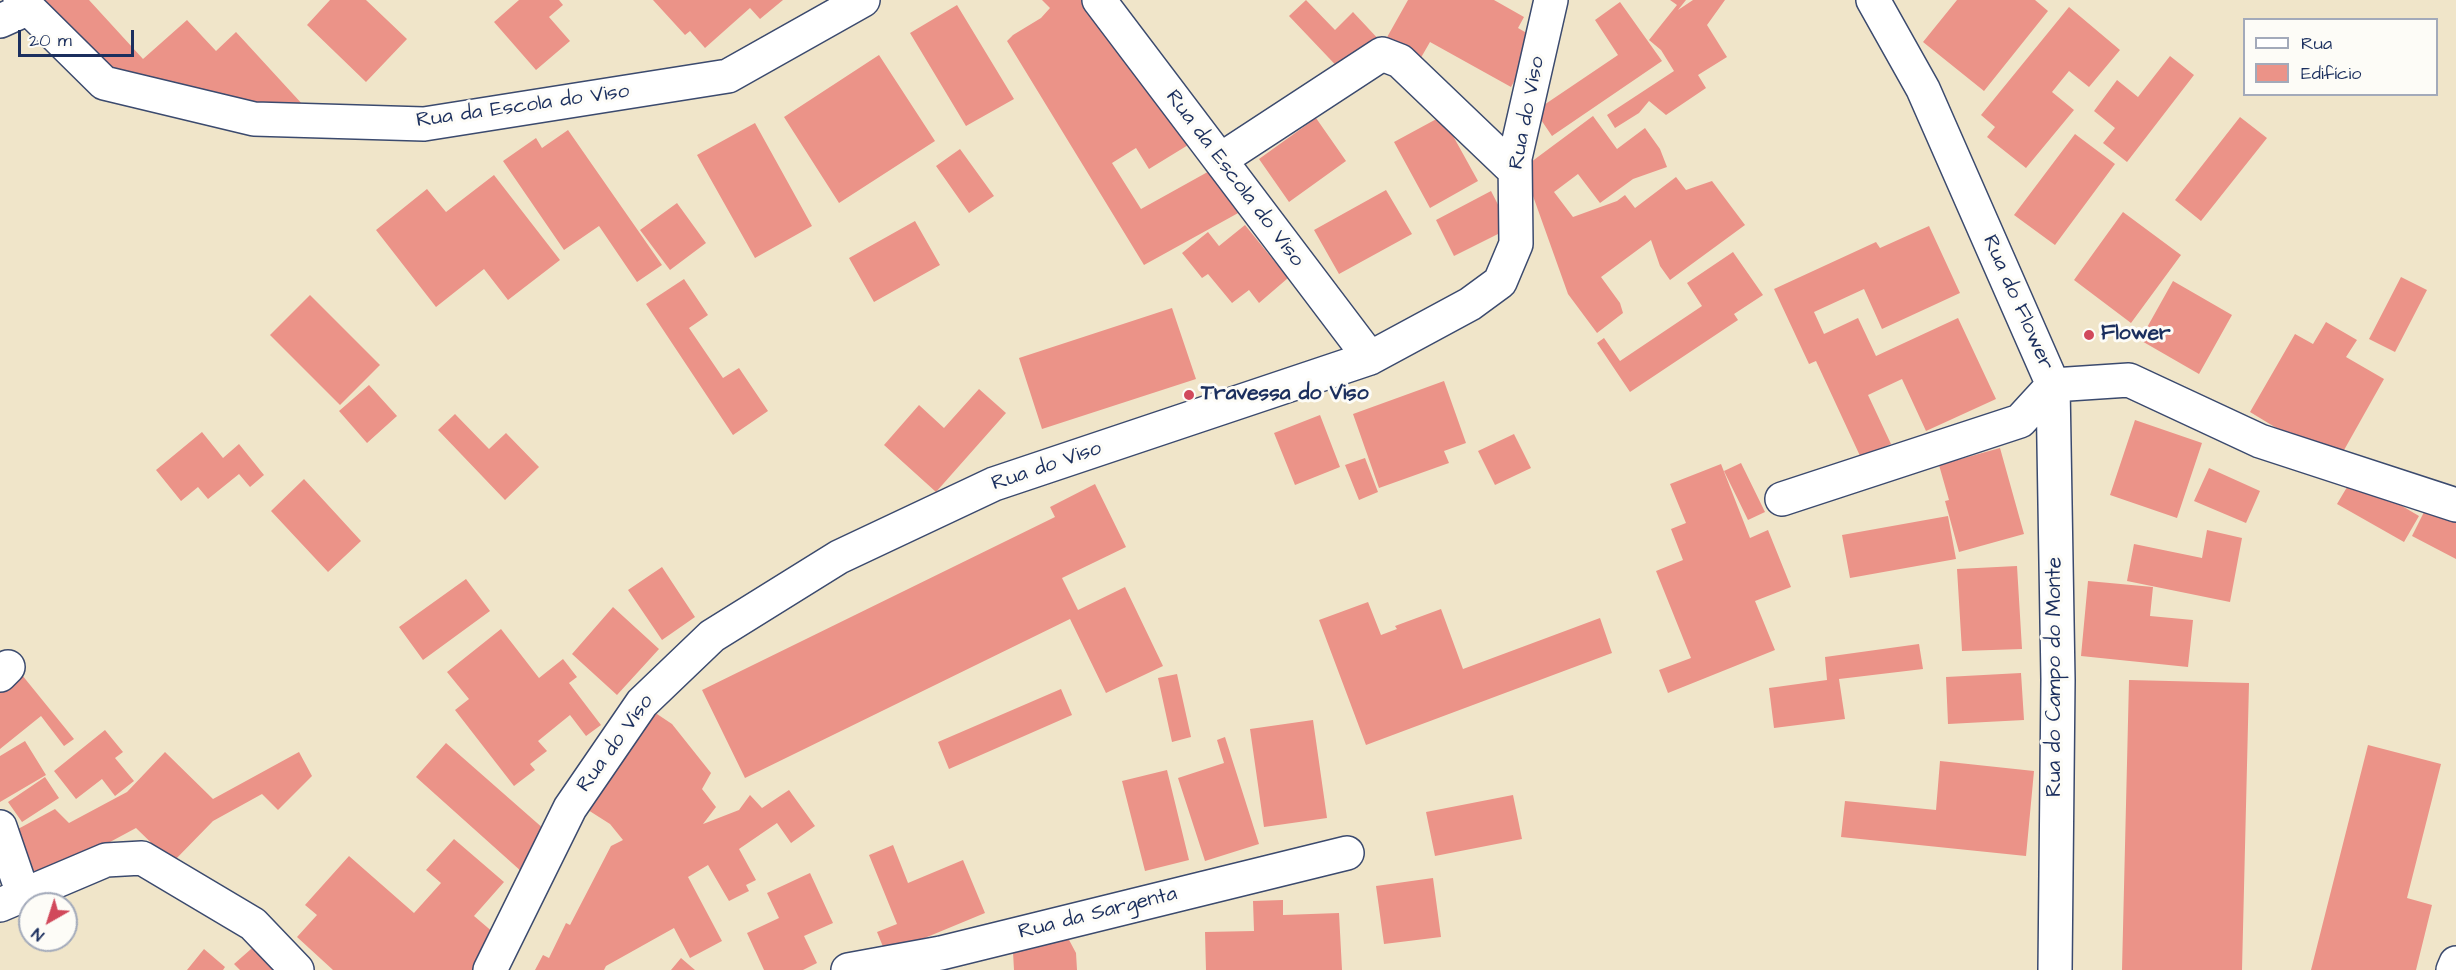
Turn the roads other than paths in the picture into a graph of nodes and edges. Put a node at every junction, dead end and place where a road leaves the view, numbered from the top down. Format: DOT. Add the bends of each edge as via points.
graph roads {
  1 [pos="863,0"];
  2 [pos="1099,0"];
  3 [pos="1551,0"];
  4 [pos="1873,0"];
  5 [pos="16,10"];
  6 [pos="1220,160"];
  7 [pos="1515,171"];
  8 [pos="1370,358"];
  9 [pos="2053,385"];
  10 [pos="1782,499"];
  11 [pos="2456,505"];
  12 [pos="0,827"];
  13 [pos="1347,853"];
  14 [pos="12,899"];
  15 [pos="2456,963"];
  16 [pos="297,970"];
  17 [pos="490,970"];
  18 [pos="849,970"];
  19 [pos="2055,970"];
  20 [pos="2453,970"];
  1 -- 5 [label="street, Rua da Escola do Viso" via="728,76 424,123 254,119 104,83"];
  2 -- 6 [label="street, Rua da Escola do Viso"];
  3 -- 7 [label="street, Rua do Viso"];
  4 -- 9 [label="street, Rua do Flower" via="1923,89"];
  6 -- 7 [label="street" via="1382,54 1400,61"];
  6 -- 8 [label="street, Rua da Escola do Viso"];
  7 -- 8 [label="street, Rua do Viso" via="1516,244 1500,282 1470,304"];
  8 -- 17 [label="street, Rua do Viso" via="994,484 839,557 712,636 642,703 570,808"];
  9 -- 10 [label="street" via="2020,421"];
  9 -- 11 [label="street, Rua do Flower" via="2129,380 2260,441"];
  9 -- 19 [label="street, Rua do Campo do Monte" via="2058,680"];
  12 -- 14 [label="street"];
  13 -- 18 [label="street, Rua da Sargenta" via="941,953"];
  14 -- 16 [label="street" via="106,860 142,858 253,924"];
  15 -- 20 [label="street"];
}
